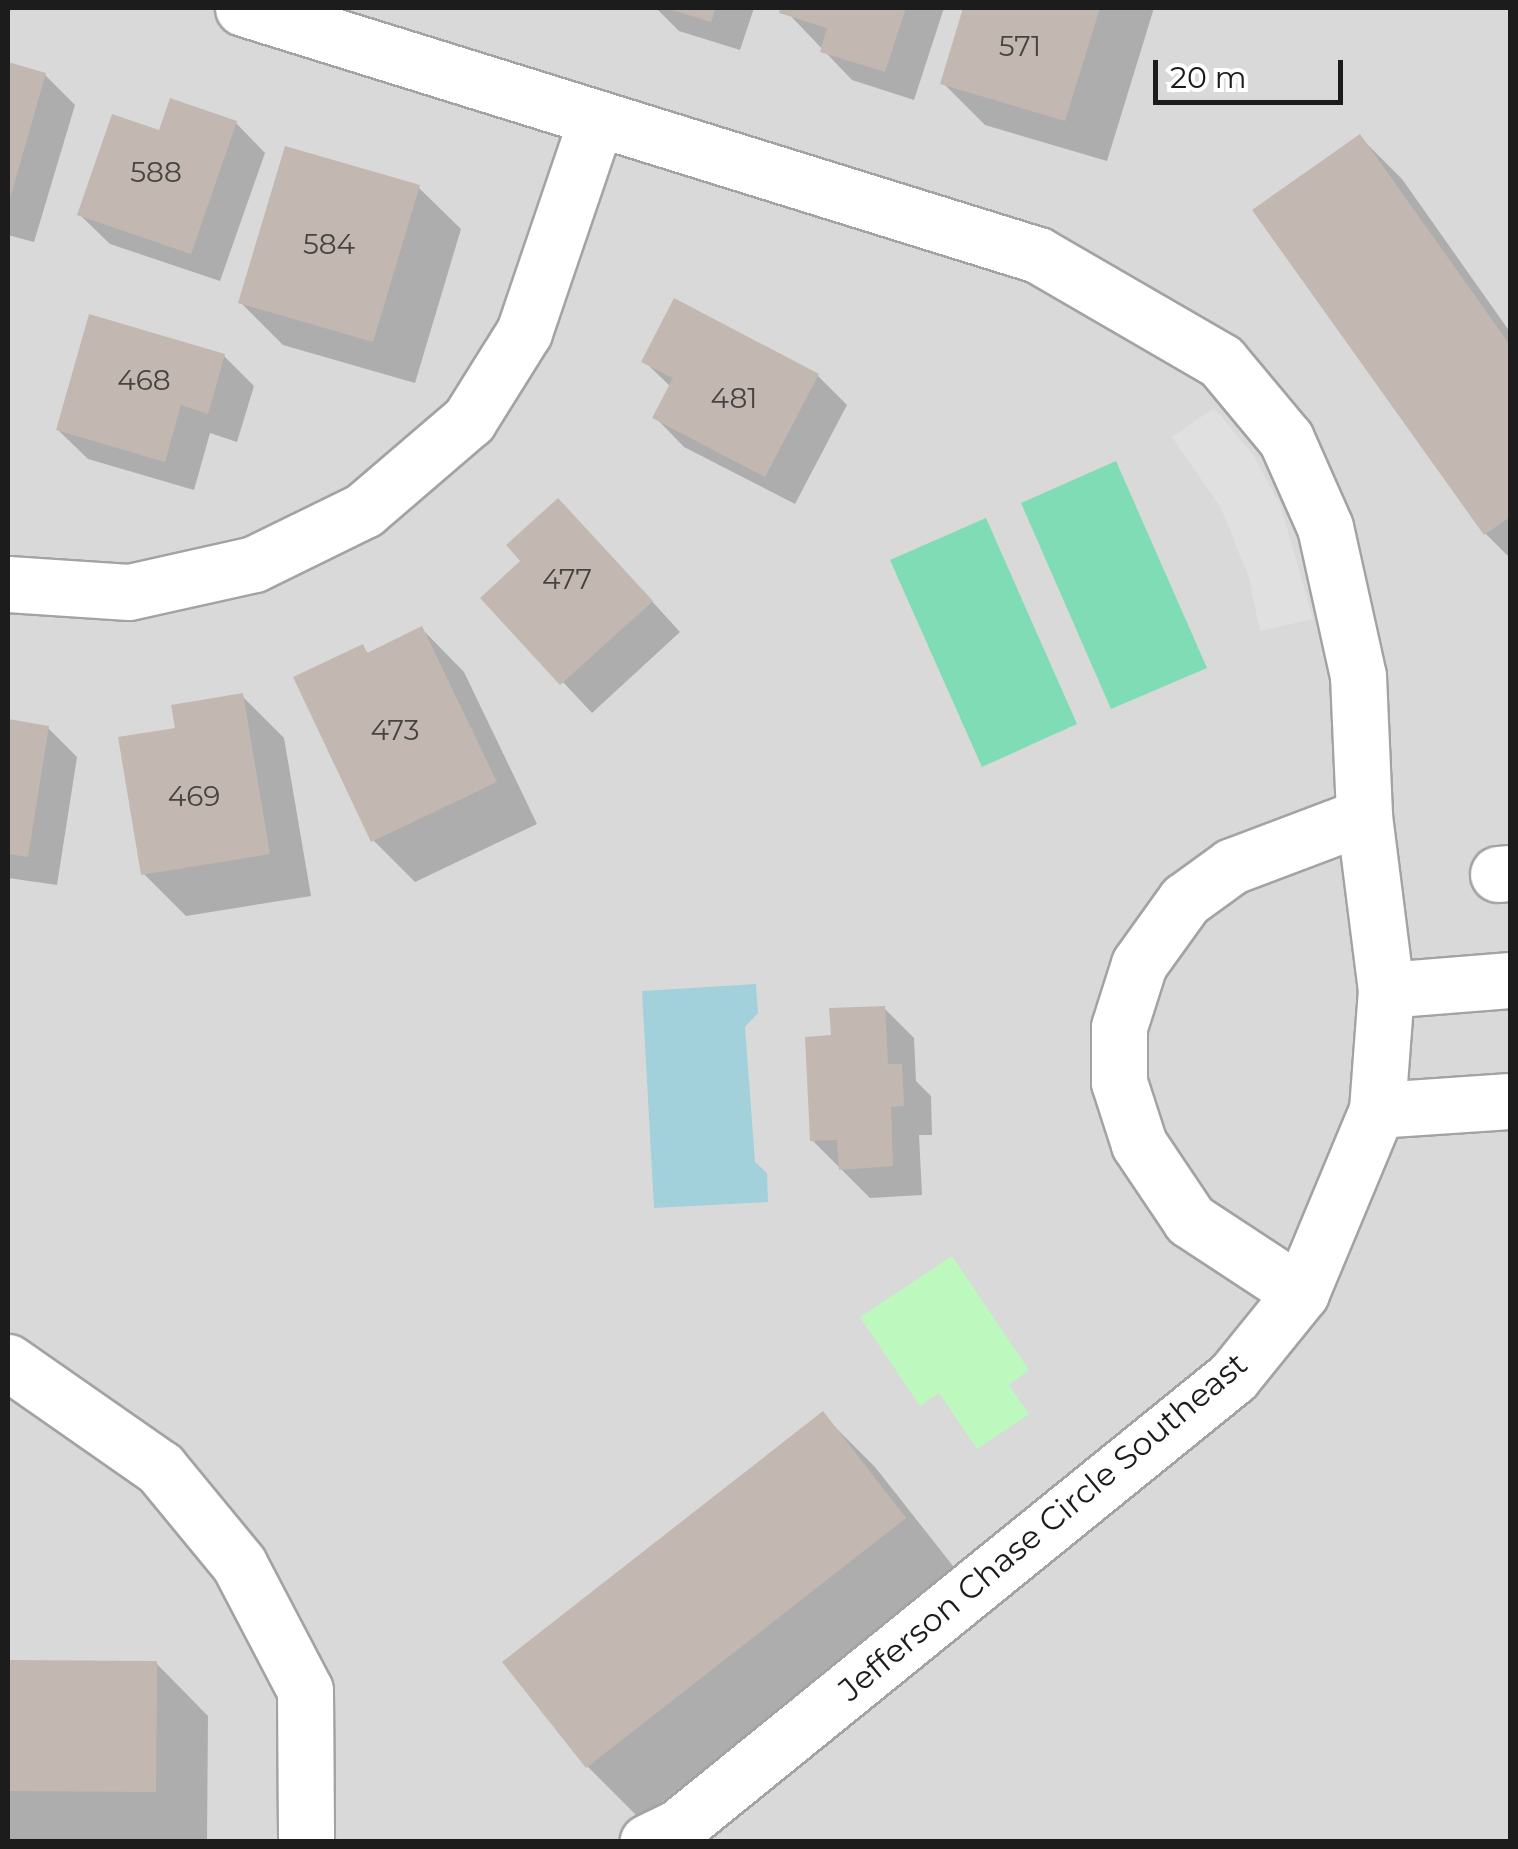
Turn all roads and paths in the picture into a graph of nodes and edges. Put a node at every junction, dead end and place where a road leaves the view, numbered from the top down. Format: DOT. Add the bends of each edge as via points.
graph roads {
  1 [pos="243,8"];
  2 [pos="597,118"];
  3 [pos="8,584"];
  4 [pos="1364,816"];
  5 [pos="1510,980"];
  6 [pos="1386,990"];
  7 [pos="1510,1101"];
  8 [pos="1377,1110"];
  9 [pos="1300,1293"];
  10 [pos="8,1362"];
  11 [pos="306,1842"];
  12 [pos="647,1842"];
  1 -- 2 [label="street, Jefferson Chase Circle Southeast"];
  2 -- 3 [label="street" via="524,332 469,420 364,510 254,564 129,592"];
  2 -- 4 [label="street, Jefferson Chase Circle Southeast" via="1038,255 1221,361 1286,439 1325,527 1358,676"];
  4 -- 6 [label="street, Jefferson Chase Circle Southeast"];
  4 -- 9 [label="street" via="1232,866 1186,900 1139,964 1119,1027 1118,1082 1139,1144 1190,1220"];
  5 -- 6 [label="street"];
  6 -- 8 [label="street, Jefferson Chase Circle Southeast"];
  7 -- 8 [label="street"];
  8 -- 9 [label="street, Jefferson Chase Circle Southeast"];
  9 -- 12 [label="street, Jefferson Chase Circle Southeast" via="1233,1377 678,1827"];
  10 -- 11 [label="street" via="160,1468 239,1564 305,1690"];
}
